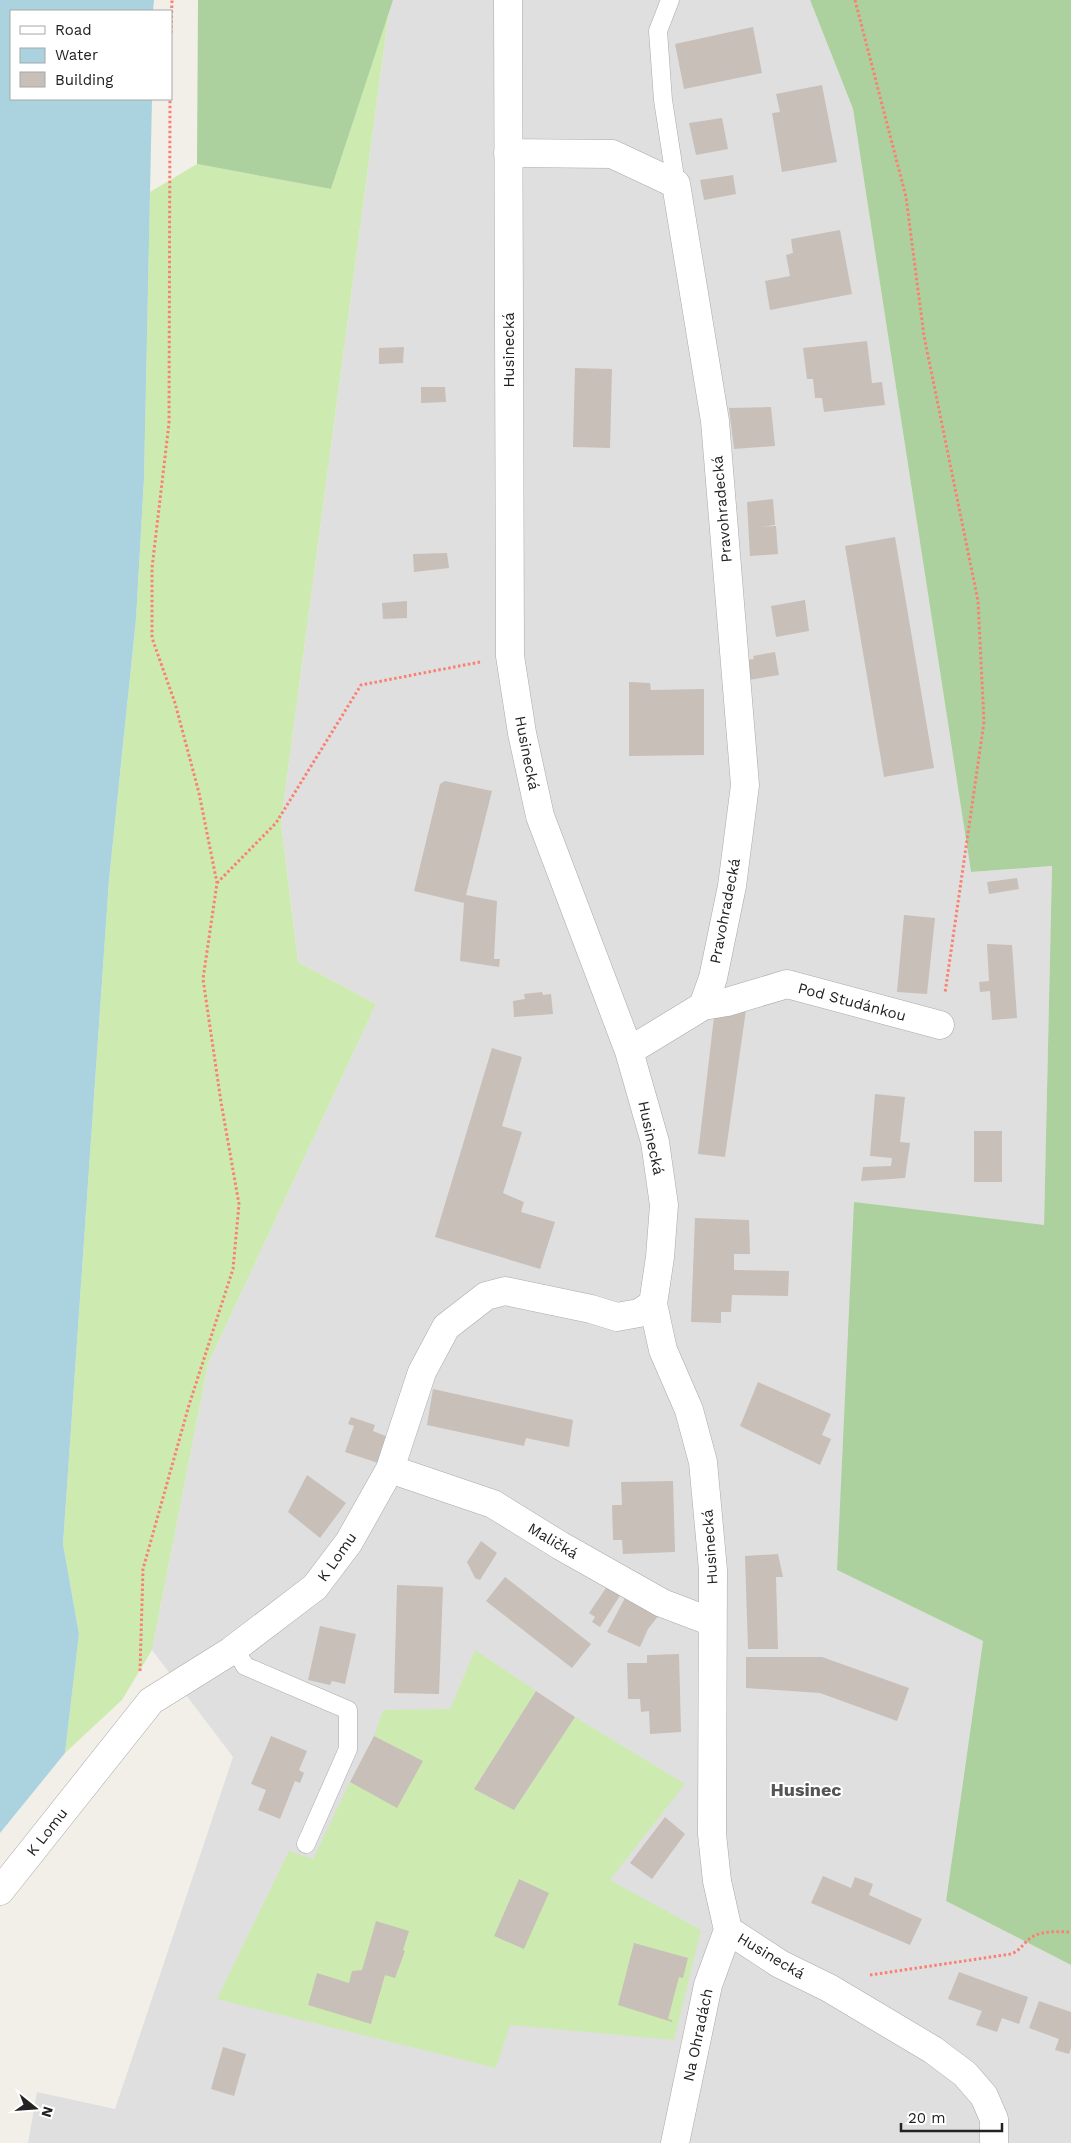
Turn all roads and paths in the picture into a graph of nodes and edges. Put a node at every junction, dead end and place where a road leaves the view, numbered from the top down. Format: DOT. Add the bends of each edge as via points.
graph roads {
  1 [pos="508,0"];
  2 [pos="670,0"];
  3 [pos="855,0"];
  4 [pos="170,100"];
  5 [pos="508,153"];
  6 [pos="676,184"];
  7 [pos="510,656"];
  8 [pos="217,883"];
  9 [pos="703,1006"];
  10 [pos="940,1026"];
  11 [pos="629,1051"];
  12 [pos="653,1304"];
  13 [pos="390,1469"];
  14 [pos="712,1622"];
  15 [pos="234,1648"];
  16 [pos="151,1701"];
  17 [pos="306,1844"];
  18 [pos="0,1891"];
  19 [pos="728,1930"];
  20 [pos="1071,1932"];
  21 [pos="829,1988"];
  22 [pos="675,2143"];
  23 [pos="994,2143"];
  1 -- 5 [label="street, Husinecká"];
  2 -- 6 [label="lane" via="658,31 663,100"];
  3 -- 10 [label="path" via="906,197 924,336 978,601 984,722"];
  4 -- 8 [label="path" via="169,423 152,568 152,638 175,703 199,793"];
  5 -- 6 [label="street" via="612,154"];
  5 -- 7 [label="street, Husinecká"];
  6 -- 9 [label="street, Pravohradecká" via="714,421 745,785 732,886 713,978"];
  7 -- 8 [label="path" via="361,685 276,823"];
  7 -- 11 [label="street, Husinecká" via="540,816"];
  8 -- 16 [label="path" via="203,979 240,1204 233,1269 189,1405 143,1569 140,1676"];
  9 -- 10 [label="street, Pod Studánkou" via="787,984"];
  9 -- 11 [label="street, Pod Studánkou"];
  11 -- 12 [label="street, Husinecká" via="655,1142 664,1205"];
  12 -- 13 [label="street, K Lomu" via="639,1313 617,1318 591,1309 505,1291 486,1296 446,1327 422,1372"];
  12 -- 14 [label="street, Husinecká" via="663,1350 689,1410 703,1462 713,1570"];
  13 -- 14 [label="street, Maličká" via="493,1504 662,1603"];
  13 -- 15 [label="street, K Lomu" via="349,1542 315,1587"];
  14 -- 19 [label="street, Husinecká" via="712,1834 717,1881"];
  15 -- 16 [label="street, K Lomu"];
  15 -- 17 [label="lane" via="245,1666 348,1710 348,1749"];
  16 -- 18 [label="street, K Lomu"];
  19 -- 21 [label="street, Husinecká" via="780,1964"];
  19 -- 22 [label="street, Na Ohradách" via="708,1985"];
  20 -- 21 [label="path" via="1046,1932 1031,1937 1011,1954 860,1976"];
  21 -- 23 [label="street, Husinecká" via="933,2050 965,2074 984,2096 994,2120"];
}
